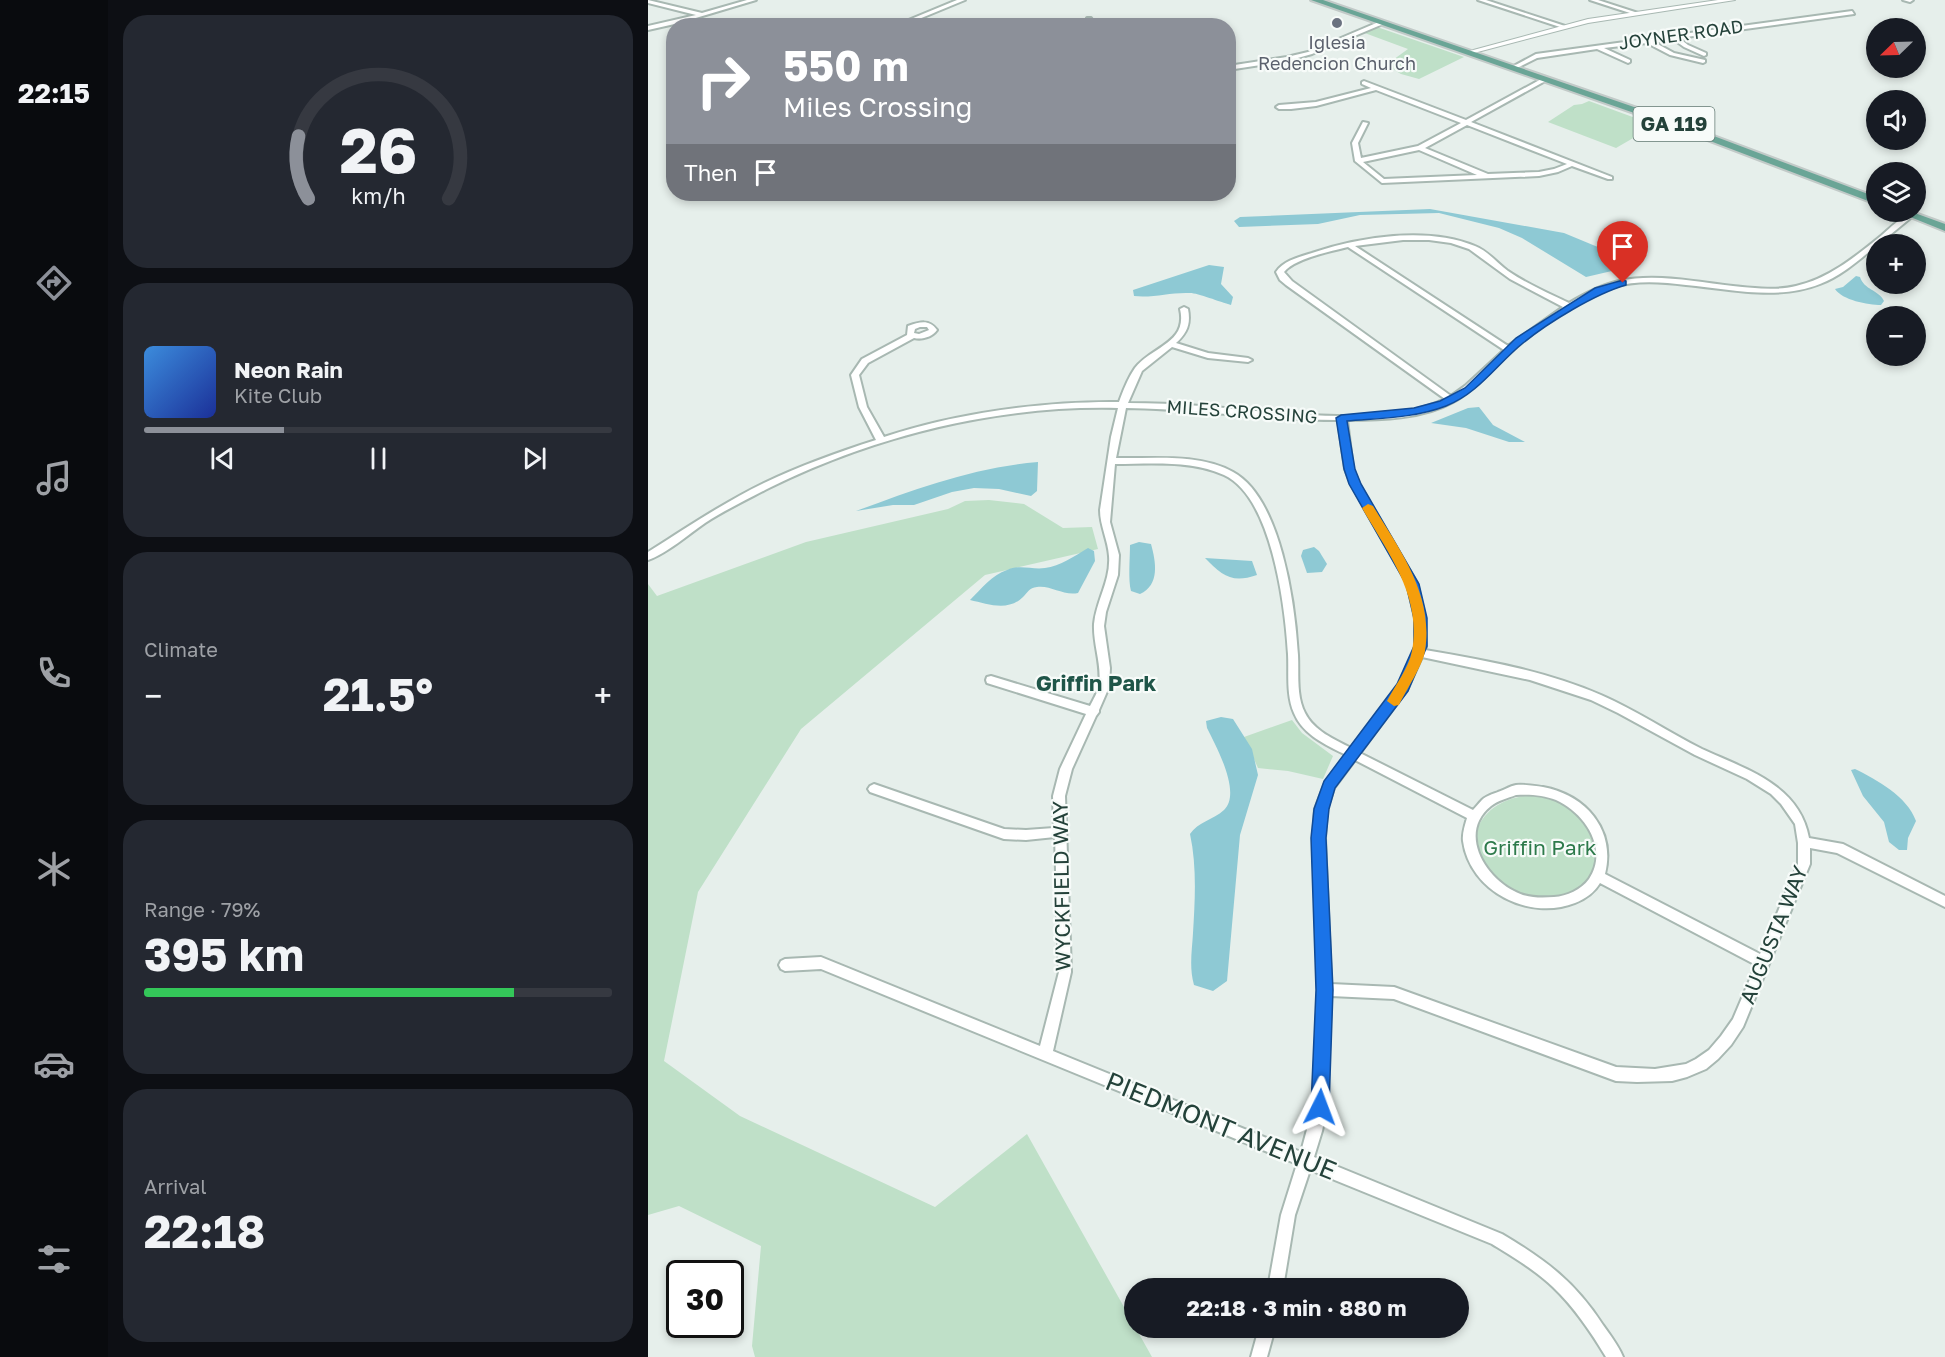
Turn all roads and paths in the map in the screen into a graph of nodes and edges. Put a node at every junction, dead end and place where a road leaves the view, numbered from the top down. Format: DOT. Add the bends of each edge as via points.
graph roads {
  1 [pos="753,0"];
  2 [pos="962,0"];
  3 [pos="1315,0"];
  4 [pos="1481,0"];
  5 [pos="1593,0"];
  6 [pos="1732,0"];
  7 [pos="648,1"];
  8 [pos="1635,13"];
  9 [pos="1852,13"];
  10 [pos="701,15"];
  11 [pos="691,18"];
  12 [pos="916,18"];
  13 [pos="1381,23"];
  14 [pos="666,24"];
  15 [pos="1562,26"];
  16 [pos="648,28"];
  17 [pos="1672,36"];
  18 [pos="1647,40"];
  19 [pos="1595,47"];
  20 [pos="1470,52"];
  21 [pos="1628,61"];
  22 [pos="1236,67"];
  23 [pos="1512,68"];
  24 [pos="1545,79"];
  25 [pos="1364,83"];
  26 [pos="1376,87"];
  27 [pos="1280,106"];
  28 [pos="1465,122"];
  29 [pos="1365,123"];
  30 [pos="1420,148"];
  31 [pos="1358,161"];
  32 [pos="1571,164"];
  33 [pos="1489,177"];
  34 [pos="1610,178"];
  35 [pos="1866,197"];
  36 [pos="1926,220"];
  37 [pos="1896,222"];
  38 [pos="1945,228"];
  39 [pos="1349,245"];
  40 [pos="1570,307"];
  41 [pos="1184,309"];
  42 [pos="912,336"];
  43 [pos="1170,343"];
  44 [pos="1509,350"];
  45 [pos="1248,360"];
  46 [pos="1451,400"];
  47 [pos="1122,404"];
  48 [pos="1341,418"];
  49 [pos="881,440"];
  50 [pos="1113,460"];
  51 [pos="648,557"];
  52 [pos="1419,653"];
  53 [pos="991,680"];
  54 [pos="1094,712"];
  55 [pos="1351,753"];
  56 [pos="874,789"];
  57 [pos="1473,816"];
  58 [pos="1060,832"];
  59 [pos="1806,842"];
  60 [pos="1598,876"];
  61 [pos="1945,902"];
  62 [pos="1763,962"];
  63 [pos="785,965"];
  64 [pos="1324,990"];
  65 [pos="1046,1055"];
  66 [pos="1305,1161"];
  67 [pos="1277,1278"];
  68 [pos="1264,1338"];
  69 [pos="1259,1357"];
  70 [pos="1615,1357"];
  1 -- 10 [label="street"];
  2 -- 12 [label="street"];
  3 -- 13 [label="main road, GA 119"];
  4 -- 15 [label="street"];
  5 -- 8 [label="street"];
  6 -- 8 [label="street"];
  7 -- 10 [label="street"];
  8 -- 15 [label="street"];
  9 -- 17 [label="street, JOYNER ROAD"];
  10 -- 11 [label="street"];
  13 -- 20 [label="main road, GA 119"];
  13 -- 22 [label="street" via="1310,53"];
  14 -- 16 [label="street"];
  15 -- 20 [label="street"];
  17 -- 18 [label="street, JOYNER ROAD"];
  17 -- 18 [label="street" via="1704,57 1672,54"];
  18 -- 19 [label="street, JOYNER ROAD"];
  19 -- 21 [label="street"];
  19 -- 23 [label="street, JOYNER ROAD" via="1536,56"];
  20 -- 23 [label="main road, GA 119"];
  23 -- 24 [label="main road, GA 119"];
  24 -- 28 [label="street"];
  24 -- 35 [label="main road, GA 119"];
  25 -- 26 [label="street"];
  26 -- 27 [label="street" via="1344,98"];
  26 -- 28 [label="street"];
  28 -- 30 [label="street"];
  28 -- 32 [label="street"];
  29 -- 31 [label="street" via="1355,143"];
  30 -- 31 [label="street"];
  30 -- 33 [label="street"];
  31 -- 33 [label="street" via="1382,181"];
  32 -- 33 [label="street" via="1548,173"];
  32 -- 34 [label="street"];
  36 -- 38 [label="main road"];
  37 -- 40 [label="street, MILES CROSSING" via="1837,271 1815,283 1763,289 1646,279 1610,286"];
  39 -- 40 [label="street" via="1400,238 1457,242"];
  39 -- 44 [label="street"];
  39 -- 46 [label="street" via="1290,263 1280,272 1282,278"];
  40 -- 44 [label="street, MILES CROSSING"];
  41 -- 43 [label="street, WYCKFIELD WAY" via="1188,317 1186,327"];
  42 -- 49 [label="street" via="865,361 855,375 864,407"];
  43 -- 45 [label="street" via="1215,358"];
  43 -- 47 [label="street, WYCKFIELD WAY" via="1140,368"];
  44 -- 46 [label="street, MILES CROSSING" via="1468,390"];
  46 -- 48 [label="street, MILES CROSSING" via="1415,412"];
  47 -- 48 [label="street, MILES CROSSING"];
  47 -- 49 [label="street, MILES CROSSING" via="1018,410"];
  47 -- 50 [label="street, WYCKFIELD WAY"];
  48 -- 52 [label="street" via="1355,484 1412,584 1420,618"];
  49 -- 51 [label="street, MILES CROSSING" via="758,490 675,537"];
  50 -- 54 [label="street, WYCKFIELD WAY" via="1105,522 1114,555 1113,574 1101,612 1104,687"];
  50 -- 55 [label="street" via="1208,466 1232,474 1254,494 1286,587 1299,711 1318,735"];
  52 -- 55 [label="street" via="1389,708"];
  52 -- 59 [label="street, AUGUSTA WAY" via="1574,689 1614,706 1766,783 1795,812"];
  53 -- 54 [label="street"];
  54 -- 58 [label="street, WYCKFIELD WAY" via="1066,769 1059,796"];
  55 -- 57 [label="street"];
  55 -- 64 [label="street" via="1329,786 1321,809"];
  56 -- 58 [label="street" via="1004,834"];
  57 -- 60 [label="street" via="1491,800 1515,790 1545,792 1567,800 1586,815 1602,842"];
  57 -- 60 [label="street" via="1468,834 1471,855 1487,879 1511,897 1542,904 1564,902 1585,892"];
  58 -- 65 [label="street, WYCKFIELD WAY" via="1065,972"];
  59 -- 61 [label="street" via="1839,848"];
  59 -- 62 [label="street, AUGUSTA WAY" via="1804,864"];
  60 -- 62 [label="street"];
  62 -- 64 [label="street, AUGUSTA WAY" via="1738,1023 1718,1053 1697,1067 1666,1076 1616,1074 1394,993"];
  63 -- 65 [label="street, PIEDMONT AVENUE" via="821,963"];
  64 -- 66 [label="street" via="1320,1107"];
  65 -- 66 [label="street, PIEDMONT AVENUE"];
  66 -- 67 [label="street" via="1288,1215"];
  66 -- 70 [label="street, PIEDMONT AVENUE" via="1497,1239 1533,1261 1560,1283"];
  68 -- 69 [label="street"];
}
